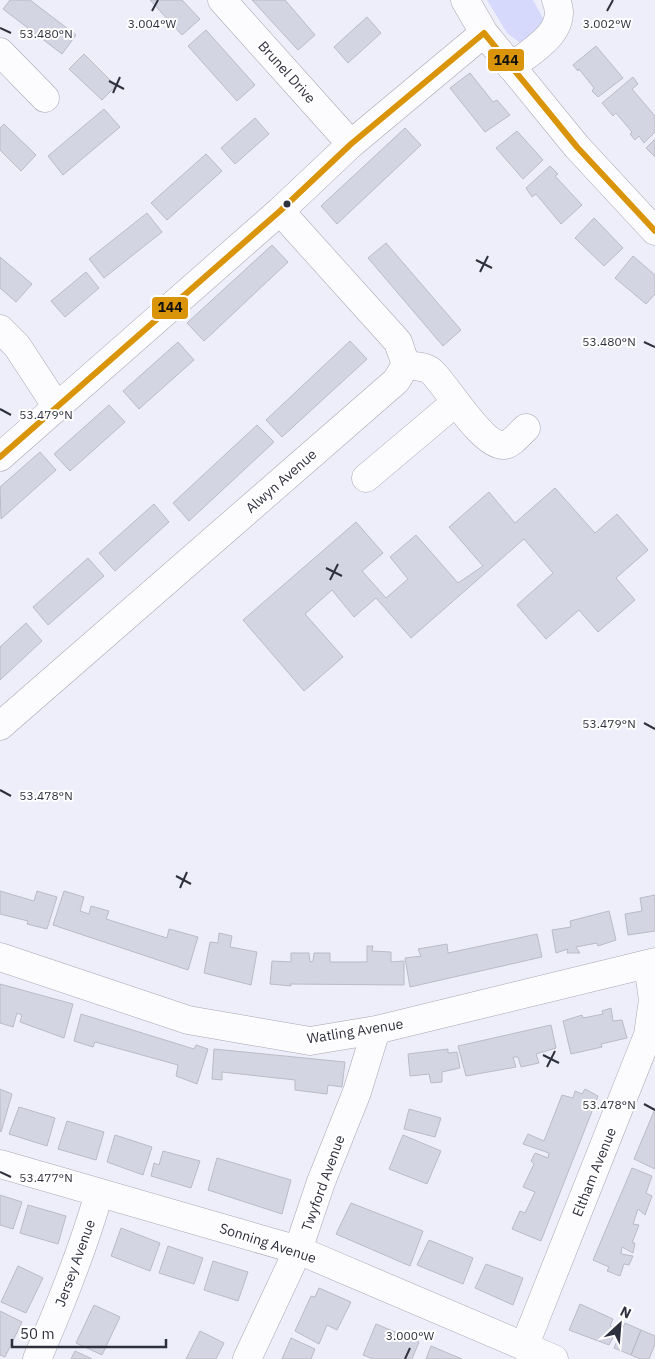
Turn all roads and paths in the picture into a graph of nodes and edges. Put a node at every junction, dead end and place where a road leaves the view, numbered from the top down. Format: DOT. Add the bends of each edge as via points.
graph roads {
  1 [pos="222,0"];
  2 [pos="464,0"];
  3 [pos="556,0"];
  4 [pos="484,33"];
  5 [pos="0,52"];
  6 [pos="511,66"];
  7 [pos="45,98"];
  8 [pos="351,144"];
  9 [pos="280,211"];
  10 [pos="655,231"];
  11 [pos="0,329"];
  12 [pos="406,365"];
  13 [pos="456,402"];
  14 [pos="57,408"];
  15 [pos="526,428"];
  16 [pos="0,457"];
  17 [pos="366,478"];
  18 [pos="0,726"];
  19 [pos="0,957"];
  20 [pos="652,963"];
  21 [pos="376,1030"];
  22 [pos="0,1164"];
  23 [pos="99,1193"];
  24 [pos="298,1250"];
  25 [pos="524,1347"];
  26 [pos="37,1359"];
  27 [pos="247,1359"];
  28 [pos="554,1359"];
  1 -- 8 [label="street, Brunel Drive"];
  2 -- 4 [label="street"];
  3 -- 6 [label="street" via="559,21 553,33"];
  4 -- 6 [label="street"];
  4 -- 8 [label="street"];
  5 -- 7 [label="street"];
  6 -- 10 [label="street" via="577,147"];
  8 -- 9 [label="street"];
  9 -- 12 [label="street" via="398,342"];
  9 -- 14 [label="street"];
  11 -- 14 [label="street" via="17,346"];
  12 -- 13 [label="street" via="431,370"];
  12 -- 18 [label="street, Alwyn Avenue" via="396,381"];
  13 -- 15 [label="street" via="496,443 509,443"];
  13 -- 17 [label="street"];
  14 -- 16 [label="street"];
  19 -- 21 [label="street, Watling Avenue" via="188,1020 248,1032 310,1041"];
  20 -- 21 [label="street, Watling Avenue"];
  20 -- 25 [label="street, Eltham Avenue" via="653,1000 648,1035"];
  21 -- 24 [label="street, Twyford Avenue" via="358,1092 321,1182"];
  22 -- 23 [label="street, Sonning Avenue"];
  23 -- 24 [label="street, Sonning Avenue"];
  23 -- 26 [label="street, Jersey Avenue" via="63,1299"];
  24 -- 25 [label="street, Sonning Avenue"];
  24 -- 27 [label="street, Twyford Avenue"];
  25 -- 28 [label="street, Sonning Avenue"];
}
